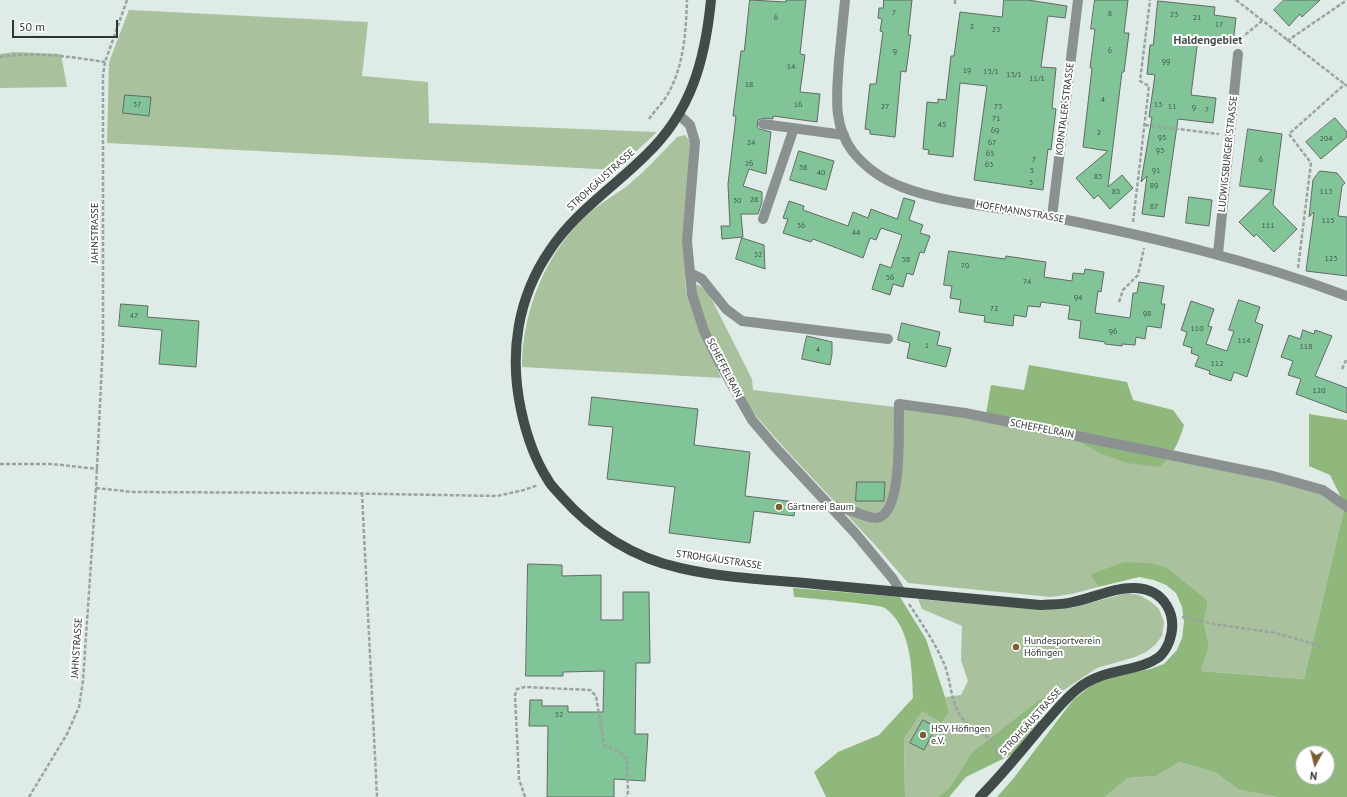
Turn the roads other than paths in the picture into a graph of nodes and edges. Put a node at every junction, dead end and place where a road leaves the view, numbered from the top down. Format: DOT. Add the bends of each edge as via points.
graph roads {
  1 [pos="712,0"];
  2 [pos="844,0"];
  3 [pos="1078,0"];
  4 [pos="1238,54"];
  5 [pos="679,115"];
  6 [pos="762,124"];
  7 [pos="794,128"];
  8 [pos="844,135"];
  9 [pos="1052,217"];
  10 [pos="763,219"];
  11 [pos="1218,254"];
  12 [pos="690,274"];
  13 [pos="1347,296"];
  14 [pos="888,339"];
  15 [pos="828,506"];
  16 [pos="1347,507"];
  17 [pos="901,592"];
  18 [pos="980,797"];
  1 -- 5 [label="main road, STROHGÄUSTRASSE" via="700,61 690,93"];
  2 -- 8 [label="street, HOFFMANNSTRASSE" via="836,98 838,117"];
  3 -- 9 [label="street, KORNTALER STRASSE"];
  4 -- 11 [label="street, LUDWIGSBURGER STRASSE"];
  5 -- 12 [label="street, SCHEFFELRAIN" via="690,124 695,142 687,242"];
  5 -- 17 [label="main road, STROHGÄUSTRASSE" via="645,156 570,224 550,250 533,281 520,320 514,367 522,415 532,446 548,481 572,509 593,527 643,557 679,568 715,574"];
  6 -- 7 [label="street"];
  7 -- 8 [label="street"];
  7 -- 10 [label="street"];
  8 -- 9 [label="street, HOFFMANNSTRASSE" via="853,152 868,167 881,178 903,188"];
  9 -- 11 [label="street, HOFFMANNSTRASSE"];
  11 -- 13 [label="street, HOFFMANNSTRASSE" via="1297,277"];
  12 -- 14 [label="street" via="702,280 726,309 742,321"];
  12 -- 15 [label="street, SCHEFFELRAIN" via="692,294 704,331 734,391 752,420"];
  15 -- 16 [label="street, SCHEFFELRAIN" via="875,518 883,515 889,508 894,499 896,483 899,404 965,414 1273,476 1323,490"];
  15 -- 17 [label="street, SCHEFFELRAIN" via="855,533"];
  17 -- 18 [label="main road, STROHGÄUSTRASSE" via="1040,605 1072,603 1124,588 1136,588 1156,594 1172,615 1172,634 1166,649 1159,656 1150,662 1095,677 1079,687 1058,707"];
}
